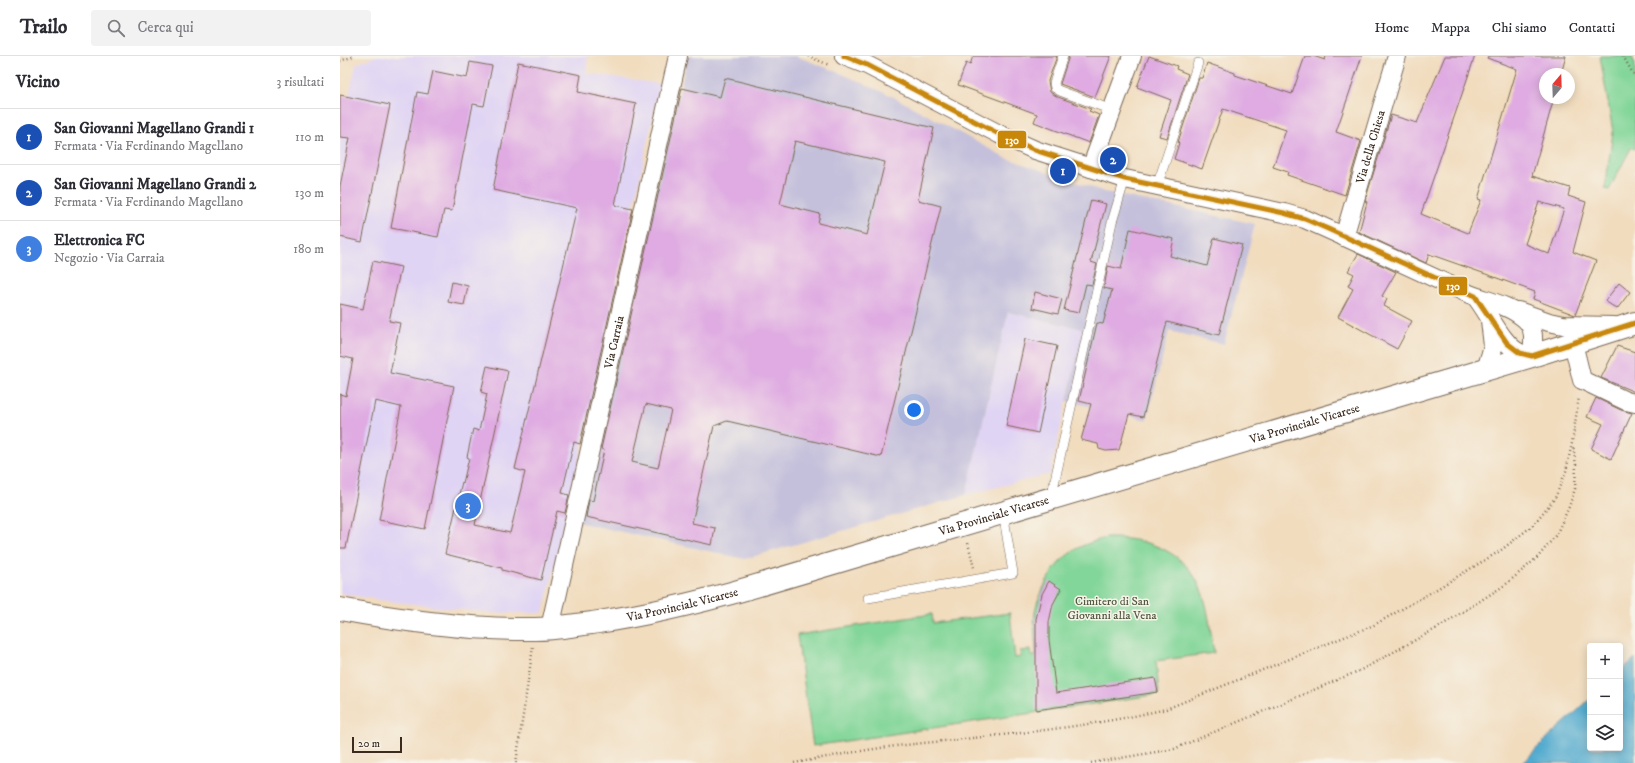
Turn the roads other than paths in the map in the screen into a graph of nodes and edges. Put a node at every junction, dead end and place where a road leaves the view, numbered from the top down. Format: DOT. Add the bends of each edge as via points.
graph roads {
  1 [pos="678,56"];
  2 [pos="844,56"];
  3 [pos="1063,56"];
  4 [pos="1132,56"];
  5 [pos="1397,56"];
  6 [pos="1198,62"];
  7 [pos="1112,110"];
  8 [pos="1091,168"];
  9 [pos="1125,179"];
  10 [pos="1157,186"];
  11 [pos="1344,237"];
  12 [pos="1475,296"];
  13 [pos="1510,308"];
  14 [pos="1489,318"];
  15 [pos="1630,324"];
  16 [pos="1572,343"];
  17 [pos="1532,356"];
  18 [pos="1486,370"];
  19 [pos="1635,403"];
  20 [pos="1051,498"];
  21 [pos="1003,512"];
  22 [pos="868,598"];
  23 [pos="340,610"];
  24 [pos="543,628"];
  1 -- 24 [label="street, Via Carraia"];
  2 -- 8 [label="street" via="867,65 999,134 1035,150"];
  3 -- 7 [label="lane" via="1054,83 1055,88"];
  4 -- 7 [label="street"];
  5 -- 11 [label="street, Via della Chiesa"];
  6 -- 10 [label="lane"];
  7 -- 8 [label="street"];
  8 -- 9 [label="street"];
  9 -- 10 [label="street"];
  9 -- 20 [label="lane" via="1112,222"];
  10 -- 11 [label="street" via="1284,213 1305,219"];
  11 -- 12 [label="street"];
  12 -- 13 [label="street"];
  12 -- 14 [label="street"];
  13 -- 15 [label="street" via="1564,325"];
  13 -- 17 [label="street" via="1532,327"];
  14 -- 17 [label="street" via="1512,348"];
  14 -- 18 [label="street" via="1493,346"];
  15 -- 16 [label="main road, Via Provinciale Vicarese"];
  16 -- 17 [label="main road, Via Provinciale Vicarese"];
  16 -- 19 [label="street" via="1582,380"];
  17 -- 18 [label="main road, Via Provinciale Vicarese"];
  18 -- 20 [label="main road, Via Provinciale Vicarese"];
  20 -- 21 [label="main road, Via Provinciale Vicarese"];
  21 -- 22 [label="lane" via="1013,573"];
  21 -- 24 [label="main road, Via Provinciale Vicarese" via="702,602 613,620"];
  23 -- 24 [label="main road, Via Provinciale Vicarese" via="453,626"];
}
